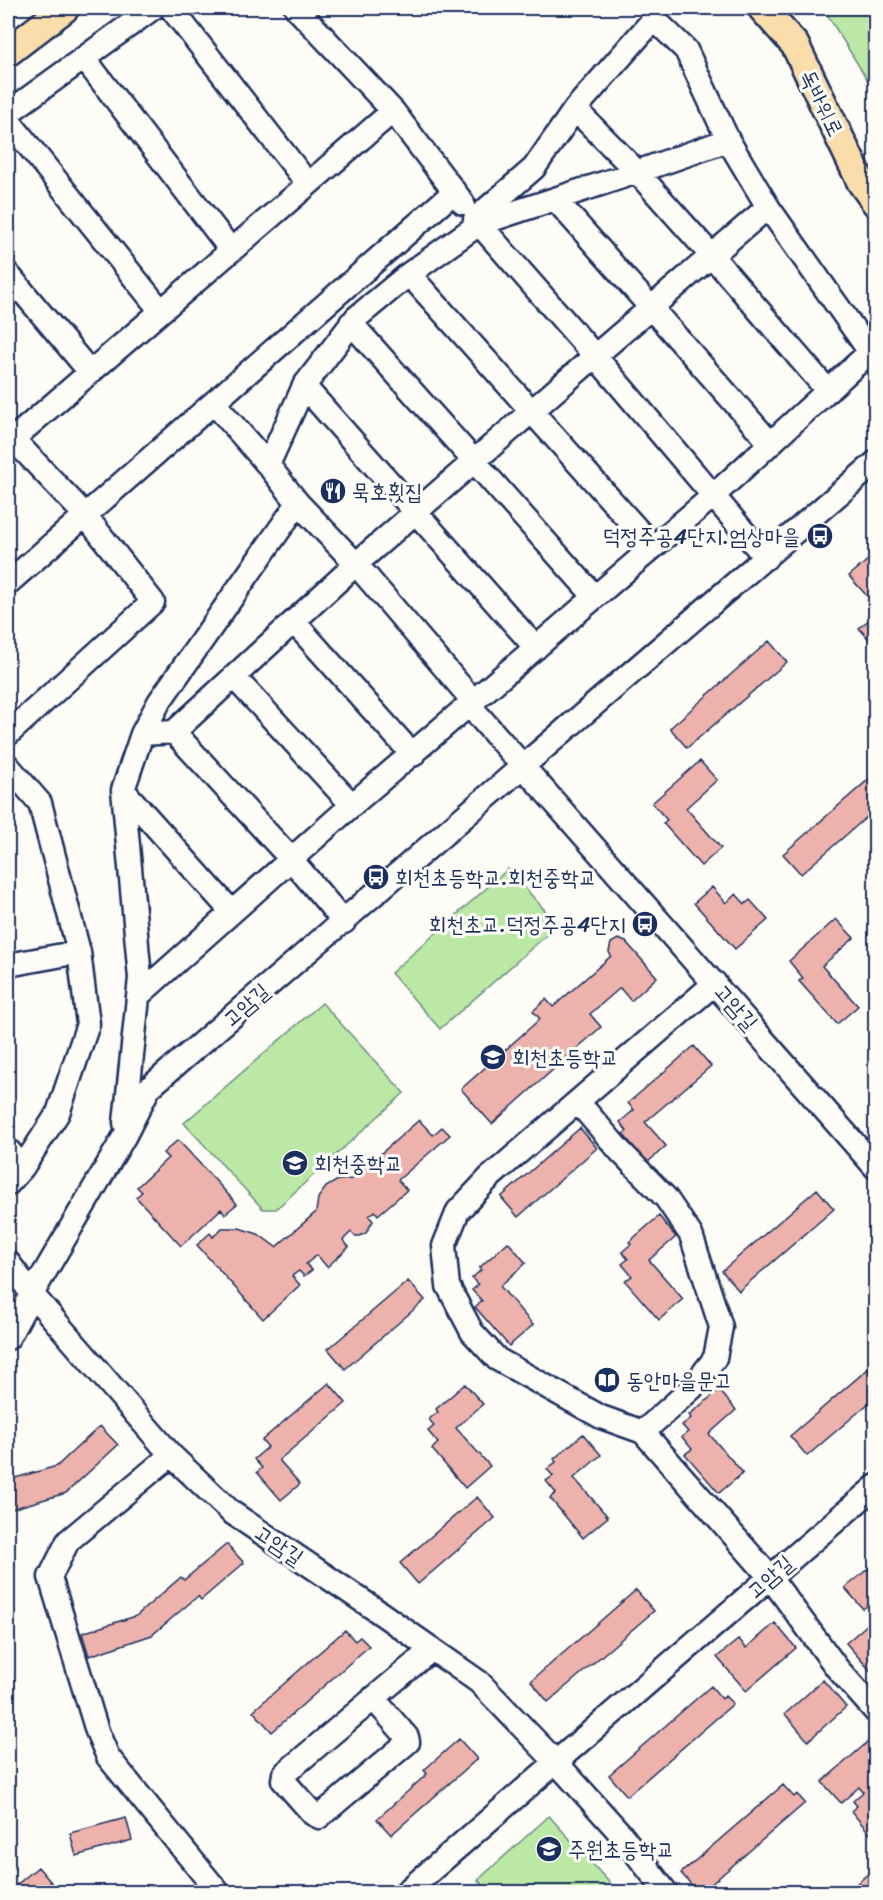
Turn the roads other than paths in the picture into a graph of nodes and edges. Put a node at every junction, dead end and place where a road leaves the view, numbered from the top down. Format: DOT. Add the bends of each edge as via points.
graph roads {
  1 [pos="65,8"];
  2 [pos="153,8"];
  3 [pos="171,8"];
  4 [pos="296,8"];
  5 [pos="762,8"];
  6 [pos="8,52"];
  7 [pos="84,57"];
  8 [pos="575,109"];
  9 [pos="393,111"];
  10 [pos="8,113"];
  11 [pos="8,120"];
  12 [pos="728,140"];
  13 [pos="637,172"];
  14 [pos="308,184"];
  15 [pos="454,192"];
  16 [pos="556,200"];
  17 [pos="876,203"];
  18 [pos="768,207"];
  19 [pos="477,222"];
  20 [pos="231,250"];
  21 [pos="712,256"];
  22 [pos="8,274"];
  23 [pos="409,274"];
  24 [pos="652,308"];
  25 [pos="161,311"];
  26 [pos="351,323"];
  27 [pos="595,356"];
  28 [pos="90,372"];
  29 [pos="304,386"];
  30 [pos="828,391"];
  31 [pos="214,403"];
  32 [pos="533,410"];
  33 [pos="9,438"];
  34 [pos="771,444"];
  35 [pos="475,461"];
  36 [pos="876,462"];
  37 [pos="268,465"];
  38 [pos="712,496"];
  39 [pos="298,503"];
  40 [pos="417,511"];
  41 [pos="86,515"];
  42 [pos="653,547"];
  43 [pos="766,558"];
  44 [pos="356,564"];
  45 [pos="8,583"];
  46 [pos="596,597"];
  47 [pos="294,622"];
  48 [pos="536,648"];
  49 [pos="234,676"];
  50 [pos="472,704"];
  51 [pos="174,732"];
  52 [pos="8,734"];
  53 [pos="142,734"];
  54 [pos="413,755"];
  55 [pos="8,766"];
  56 [pos="523,767"];
  57 [pos="123,790"];
  58 [pos="352,805"];
  59 [pos="291,859"];
  60 [pos="231,911"];
  61 [pos="344,922"];
  62 [pos="79,952"];
  63 [pos="8,965"];
  64 [pos="715,983"];
  65 [pos="139,995"];
  66 [pos="578,1102"];
  67 [pos="124,1137"];
  68 [pos="8,1150"];
  69 [pos="23,1167"];
  70 [pos="876,1168"];
  71 [pos="8,1184"];
  72 [pos="8,1262"];
  73 [pos="32,1294"];
  74 [pos="8,1338"];
  75 [pos="643,1432"];
  76 [pos="171,1455"];
  77 [pos="876,1486"];
  78 [pos="770,1577"];
  79 [pos="432,1649"];
  80 [pos="374,1698"];
  81 [pos="876,1712"];
  82 [pos="556,1762"];
  83 [pos="218,1893"];
  84 [pos="406,1893"];
  85 [pos="666,1893"];
  1 -- 6 [label="main road"];
  2 -- 7 [label="street"];
  3 -- 14 [label="street"];
  4 -- 9 [label="street"];
  5 -- 17 [label="main road, 독바위로" via="795,45 861,182"];
  7 -- 10 [label="street"];
  7 -- 20 [label="street"];
  8 -- 12 [label="street" via="654,19 686,50"];
  8 -- 13 [label="street"];
  8 -- 19 [label="street" via="534,168"];
  9 -- 14 [label="street"];
  9 -- 15 [label="street"];
  11 -- 25 [label="street"];
  12 -- 13 [label="street"];
  12 -- 18 [label="street"];
  13 -- 16 [label="street"];
  13 -- 21 [label="street"];
  14 -- 20 [label="street"];
  15 -- 19 [label="street"];
  15 -- 31 [label="street"];
  16 -- 19 [label="street"];
  16 -- 24 [label="street"];
  18 -- 21 [label="street"];
  18 -- 30 [label="street" via="870,352"];
  19 -- 23 [label="street"];
  19 -- 27 [label="street"];
  20 -- 25 [label="street"];
  21 -- 24 [label="street"];
  21 -- 30 [label="street"];
  22 -- 28 [label="street"];
  23 -- 26 [label="street"];
  23 -- 32 [label="street"];
  24 -- 27 [label="street"];
  24 -- 34 [label="street"];
  25 -- 28 [label="street"];
  26 -- 29 [label="street"];
  26 -- 35 [label="street"];
  27 -- 32 [label="street"];
  27 -- 38 [label="street"];
  28 -- 33 [label="street"];
  29 -- 37 [label="street"];
  29 -- 40 [label="street"];
  30 -- 34 [label="street"];
  31 -- 37 [label="street"];
  31 -- 41 [label="street"];
  32 -- 35 [label="street"];
  32 -- 42 [label="street"];
  33 -- 41 [label="street"];
  34 -- 38 [label="street"];
  35 -- 40 [label="street"];
  35 -- 46 [label="street"];
  36 -- 43 [label="street, 고암길"];
  37 -- 39 [label="street"];
  38 -- 42 [label="street"];
  38 -- 43 [label="street"];
  39 -- 44 [label="street"];
  39 -- 53 [label="street" via="159,702"];
  40 -- 44 [label="street"];
  40 -- 48 [label="street"];
  41 -- 45 [label="street"];
  41 -- 52 [label="street" via="153,602"];
  42 -- 46 [label="street"];
  43 -- 56 [label="street, 고암길"];
  44 -- 47 [label="street"];
  44 -- 50 [label="street"];
  46 -- 48 [label="street"];
  47 -- 49 [label="street"];
  47 -- 54 [label="street"];
  48 -- 50 [label="street"];
  49 -- 51 [label="street"];
  49 -- 58 [label="street"];
  50 -- 54 [label="street"];
  50 -- 56 [label="street"];
  51 -- 53 [label="street"];
  51 -- 59 [label="street"];
  53 -- 57 [label="street"];
  54 -- 58 [label="street"];
  55 -- 62 [label="street" via="40,803"];
  56 -- 61 [label="street, 고암길"];
  56 -- 64 [label="street, 고암길"];
  57 -- 60 [label="street"];
  57 -- 65 [label="street"];
  58 -- 59 [label="street"];
  59 -- 60 [label="street"];
  59 -- 61 [label="street"];
  60 -- 65 [label="street"];
  61 -- 67 [label="street, 고암길" via="149,1088"];
  62 -- 63 [label="street"];
  62 -- 69 [label="street" via="88,1024 58,1113"];
  64 -- 66 [label="street"];
  64 -- 70 [label="street, 고암길"];
  65 -- 67 [label="street"];
  66 -- 75 [label="street" via="666,1198 691,1234 721,1327 715,1358 692,1388"];
  66 -- 75 [label="street" via="489,1178 458,1211 444,1246 448,1286 472,1332 497,1359 601,1417"];
  67 -- 73 [label="street, 고암길"];
  68 -- 69 [label="street"];
  69 -- 71 [label="street"];
  72 -- 73 [label="street"];
  73 -- 74 [label="street, 고암길"];
  73 -- 76 [label="street, 고암길"];
  75 -- 78 [label="street"];
  76 -- 79 [label="street, 고암길" via="231,1512"];
  76 -- 83 [label="street" via="68,1541 50,1577 108,1757"];
  77 -- 78 [label="street, 고암길"];
  78 -- 81 [label="street" via="837,1668"];
  78 -- 82 [label="street, 고암길"];
  79 -- 80 [label="street"];
  79 -- 82 [label="street, 고암길" via="479,1682"];
  80 -- 80 [label="street" via="284,1774 284,1780 319,1817 408,1742"];
  82 -- 84 [label="street, 고암길"];
  82 -- 85 [label="street, 고암길" via="620,1833"];
}
